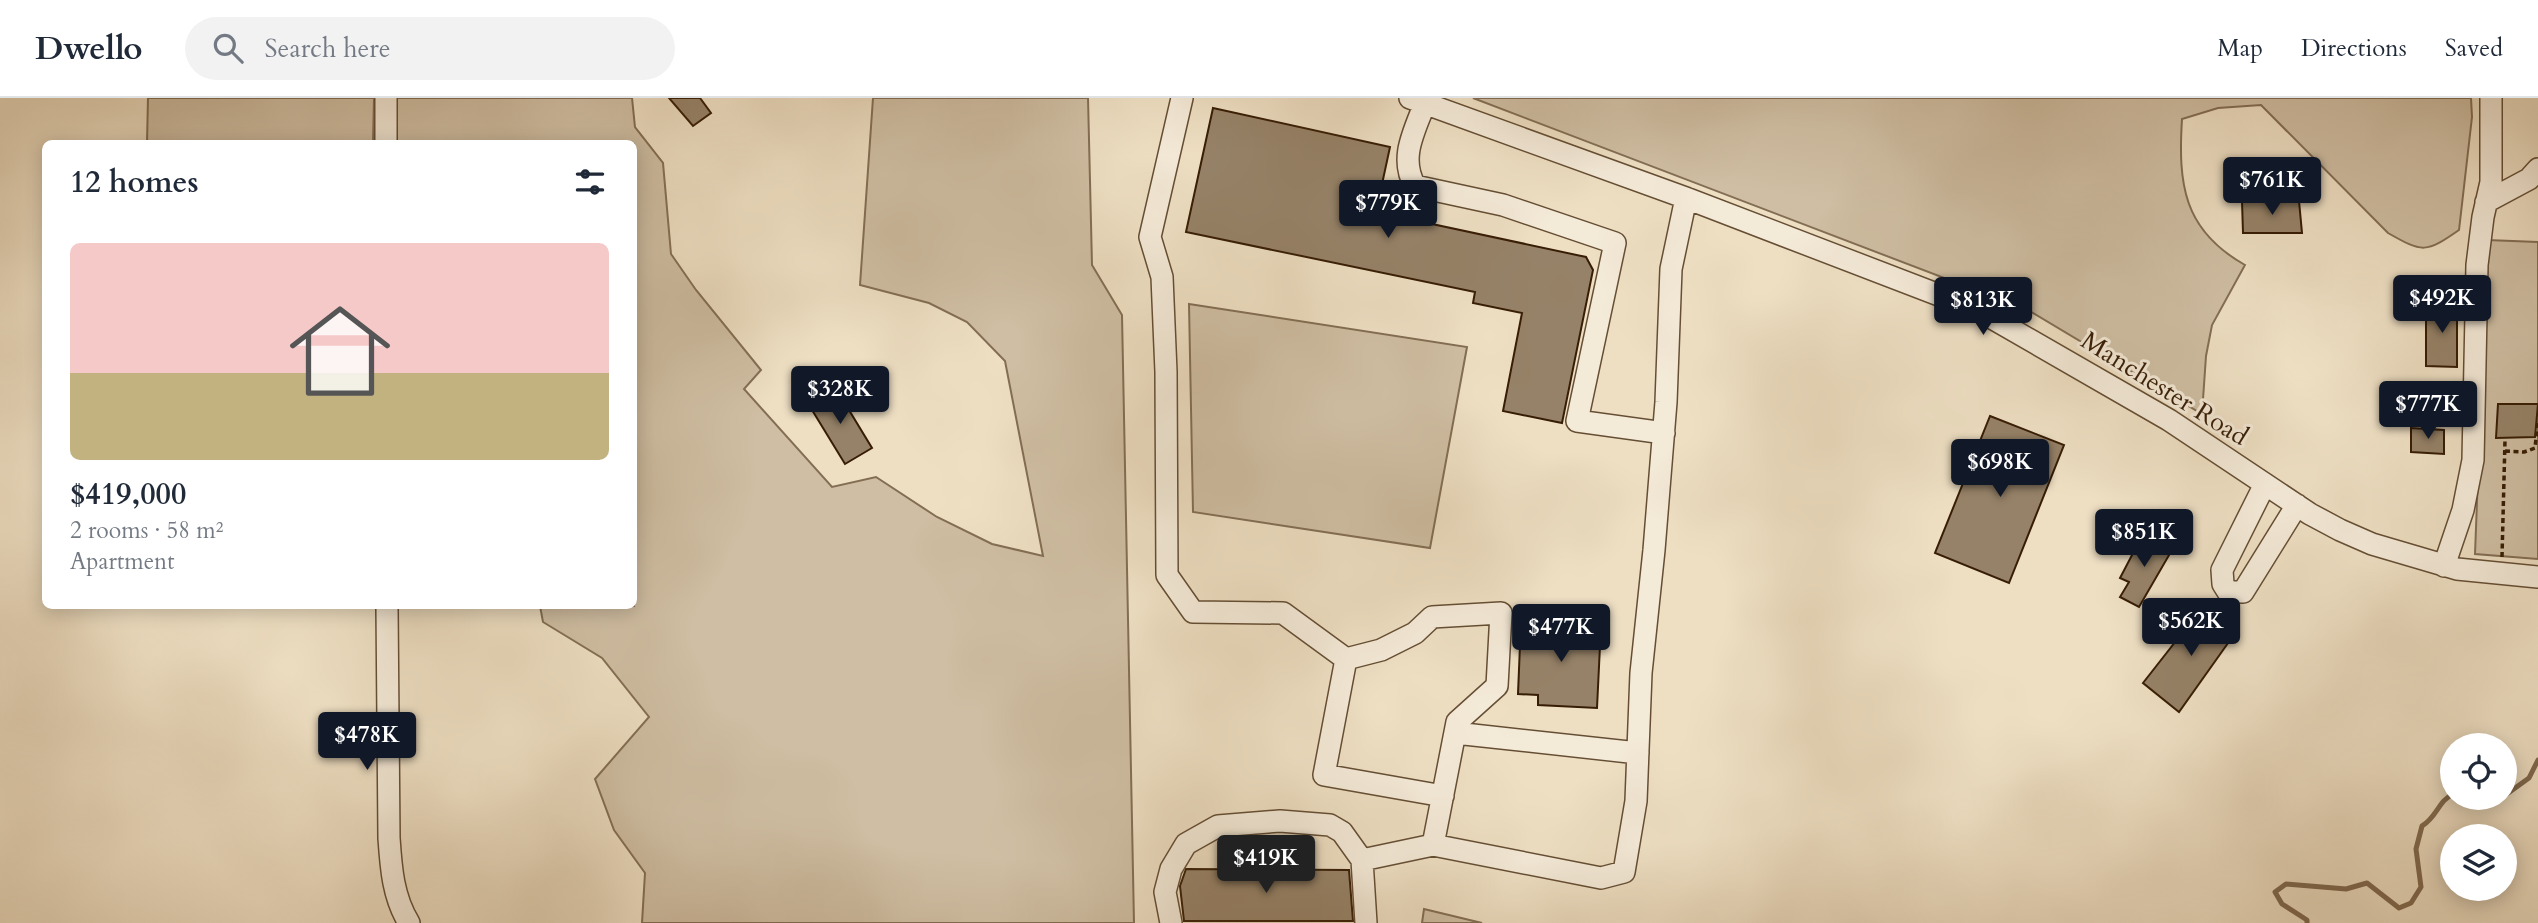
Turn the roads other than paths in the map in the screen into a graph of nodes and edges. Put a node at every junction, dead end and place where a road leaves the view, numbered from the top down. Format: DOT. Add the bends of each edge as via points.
graph roads {
  1 [pos="386,98"];
  2 [pos="1182,98"];
  3 [pos="2491,98"];
  4 [pos="1417,101"];
  5 [pos="386,140"];
  6 [pos="2538,169"];
  7 [pos="1686,198"];
  8 [pos="2486,202"];
  9 [pos="1664,433"];
  10 [pos="2265,484"];
  11 [pos="2297,505"];
  12 [pos="2444,566"];
  13 [pos="2538,577"];
  14 [pos="387,609"];
  15 [pos="1346,659"];
  16 [pos="1455,733"];
  17 [pos="1638,753"];
  18 [pos="1443,796"];
  19 [pos="1433,845"];
  20 [pos="1362,860"];
  21 [pos="409,923"];
  22 [pos="1171,923"];
  23 [pos="1366,923"];
  1 -- 5 [label="street"];
  2 -- 15 [label="street" via="1150,237 1161,277 1165,345 1167,575 1193,612 1283,613"];
  3 -- 8 [label="street" via="2491,182"];
  4 -- 7 [label="street, Manchester Road"];
  4 -- 9 [label="street" via="1406,160 1415,186 1503,205 1615,243 1577,422"];
  6 -- 8 [label="street" via="2529,179"];
  7 -- 9 [label="street" via="1671,269"];
  7 -- 10 [label="street, Manchester Road" via="1978,310 2158,414"];
  8 -- 12 [label="street" via="2477,265 2473,460 2463,510"];
  9 -- 17 [label="street"];
  10 -- 11 [label="street, Manchester Road"];
  10 -- 11 [label="street" via="2222,570 2228,592 2243,592"];
  11 -- 12 [label="street, Manchester Road" via="2372,544"];
  12 -- 13 [label="street, Manchester Road"];
  14 -- 21 [label="street" via="390,860 399,906"];
  15 -- 16 [label="street" via="1381,650 1415,633 1432,617 1501,613 1497,686 1457,722"];
  15 -- 18 [label="street" via="1324,775"];
  16 -- 17 [label="street"];
  16 -- 18 [label="street"];
  17 -- 19 [label="street" via="1636,801 1624,872 1601,878"];
  18 -- 19 [label="street"];
  19 -- 20 [label="street"];
  20 -- 22 [label="street" via="1342,832 1330,825 1280,821 1218,826 1186,844 1171,869 1165,892"];
  20 -- 23 [label="street"];
}
